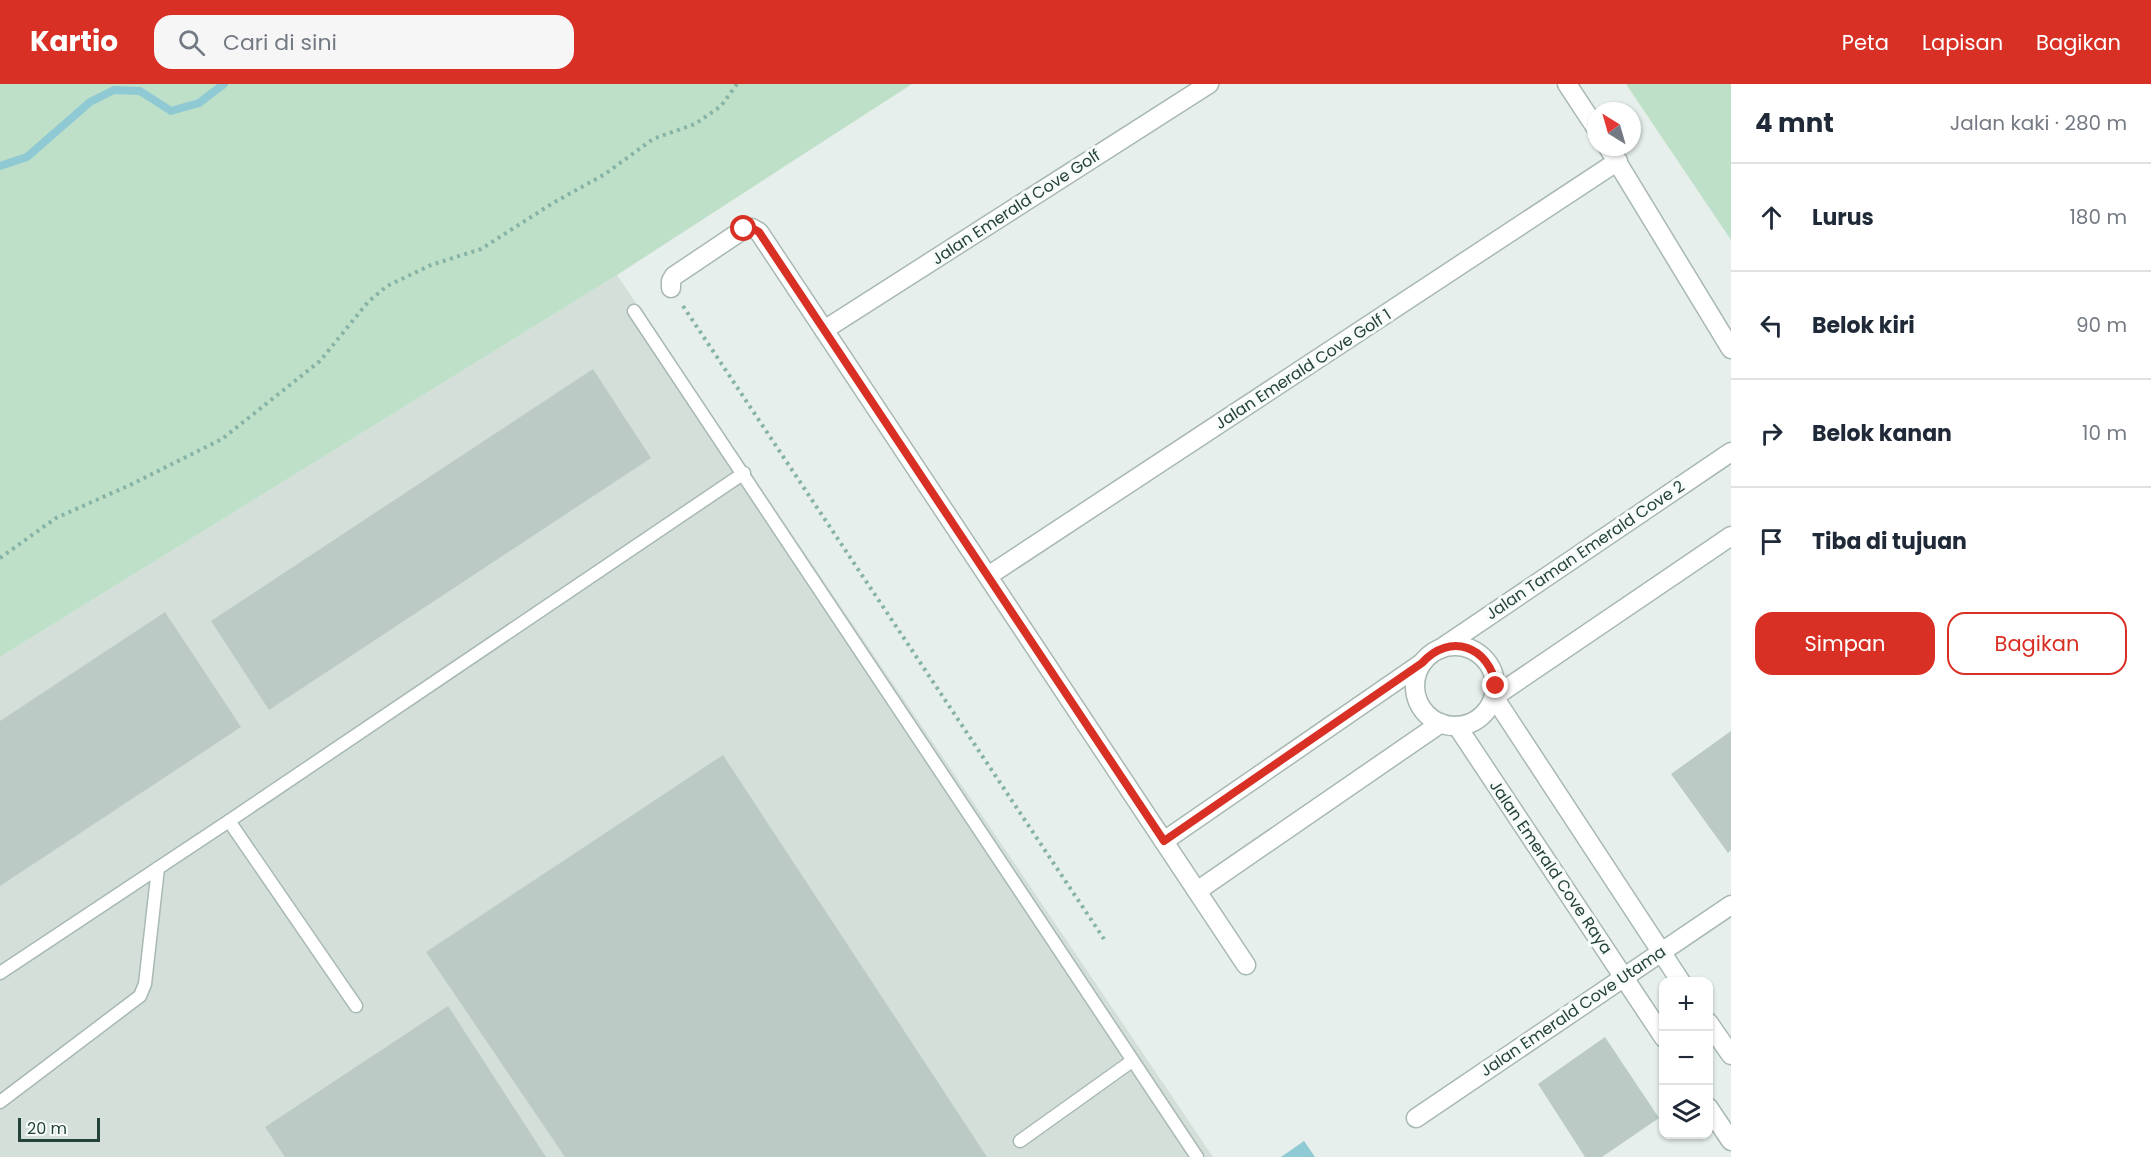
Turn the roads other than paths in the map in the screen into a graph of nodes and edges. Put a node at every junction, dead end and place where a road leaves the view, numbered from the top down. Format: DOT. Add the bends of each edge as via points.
graph roads {
  1 [pos="1209,84"];
  2 [pos="1567,84"];
  3 [pos="1587,114"];
  4 [pos="1610,156"];
  5 [pos="1614,156"];
  6 [pos="671,288"];
  7 [pos="634,311"];
  8 [pos="824,330"];
  9 [pos="1731,350"];
  10 [pos="1731,452"];
  11 [pos="744,473"];
  12 [pos="1731,536"];
  13 [pos="988,576"];
  14 [pos="1440,649"];
  15 [pos="1422,663"];
  16 [pos="1494,697"];
  17 [pos="1449,725"];
  18 [pos="229,821"];
  19 [pos="1164,841"];
  20 [pos="158,868"];
  21 [pos="1197,891"];
  22 [pos="1731,905"];
  23 [pos="1661,953"];
  24 [pos="1246,965"];
  25 [pos="0,973"];
  26 [pos="1624,977"];
  27 [pos="1678,977"];
  28 [pos="356,1006"];
  29 [pos="1713,1029"];
  30 [pos="1659,1031"];
  31 [pos="1731,1055"];
  32 [pos="1132,1061"];
  33 [pos="0,1102"];
  34 [pos="1713,1114"];
  35 [pos="1416,1118"];
  36 [pos="1020,1141"];
  37 [pos="1731,1141"];
  38 [pos="1197,1157"];
  1 -- 8 [label="street, Jalan Emerald Cove Golf"];
  2 -- 3 [label="street"];
  4 -- 13 [label="street, Jalan Emerald Cove Golf 1"];
  5 -- 9 [label="street"];
  6 -- 8 [label="street" via="674,276 744,229 752,228 759,232"];
  7 -- 11 [label="lane"];
  8 -- 13 [label="street"];
  10 -- 14 [label="street, Jalan Taman Emerald Cove 2"];
  11 -- 18 [label="lane"];
  11 -- 32 [label="lane"];
  12 -- 16 [label="street"];
  13 -- 19 [label="street"];
  14 -- 15 [label="street, Jalan Taman Emerald Cove 2"];
  14 -- 16 [label="street" via="1462,646 1482,656 1494,675"];
  15 -- 17 [label="street" via="1415,686 1417,698 1431,717"];
  15 -- 19 [label="street, Jalan Taman Emerald Cove 2"];
  16 -- 17 [label="street" via="1473,722"];
  16 -- 23 [label="street"];
  17 -- 21 [label="street"];
  17 -- 26 [label="street, Jalan Emerald Cove Raya"];
  18 -- 20 [label="lane"];
  18 -- 28 [label="lane"];
  19 -- 21 [label="street"];
  20 -- 25 [label="lane"];
  20 -- 33 [label="lane" via="146,978 140,996"];
  21 -- 24 [label="street"];
  22 -- 23 [label="street, Jalan Emerald Cove Utama"];
  23 -- 26 [label="street, Jalan Emerald Cove Utama"];
  23 -- 27 [label="street"];
  26 -- 30 [label="street, Jalan Emerald Cove Raya"];
  26 -- 35 [label="street, Jalan Emerald Cove Utama"];
  29 -- 31 [label="street"];
  32 -- 36 [label="lane"];
  32 -- 38 [label="lane"];
  34 -- 37 [label="street"];
}
